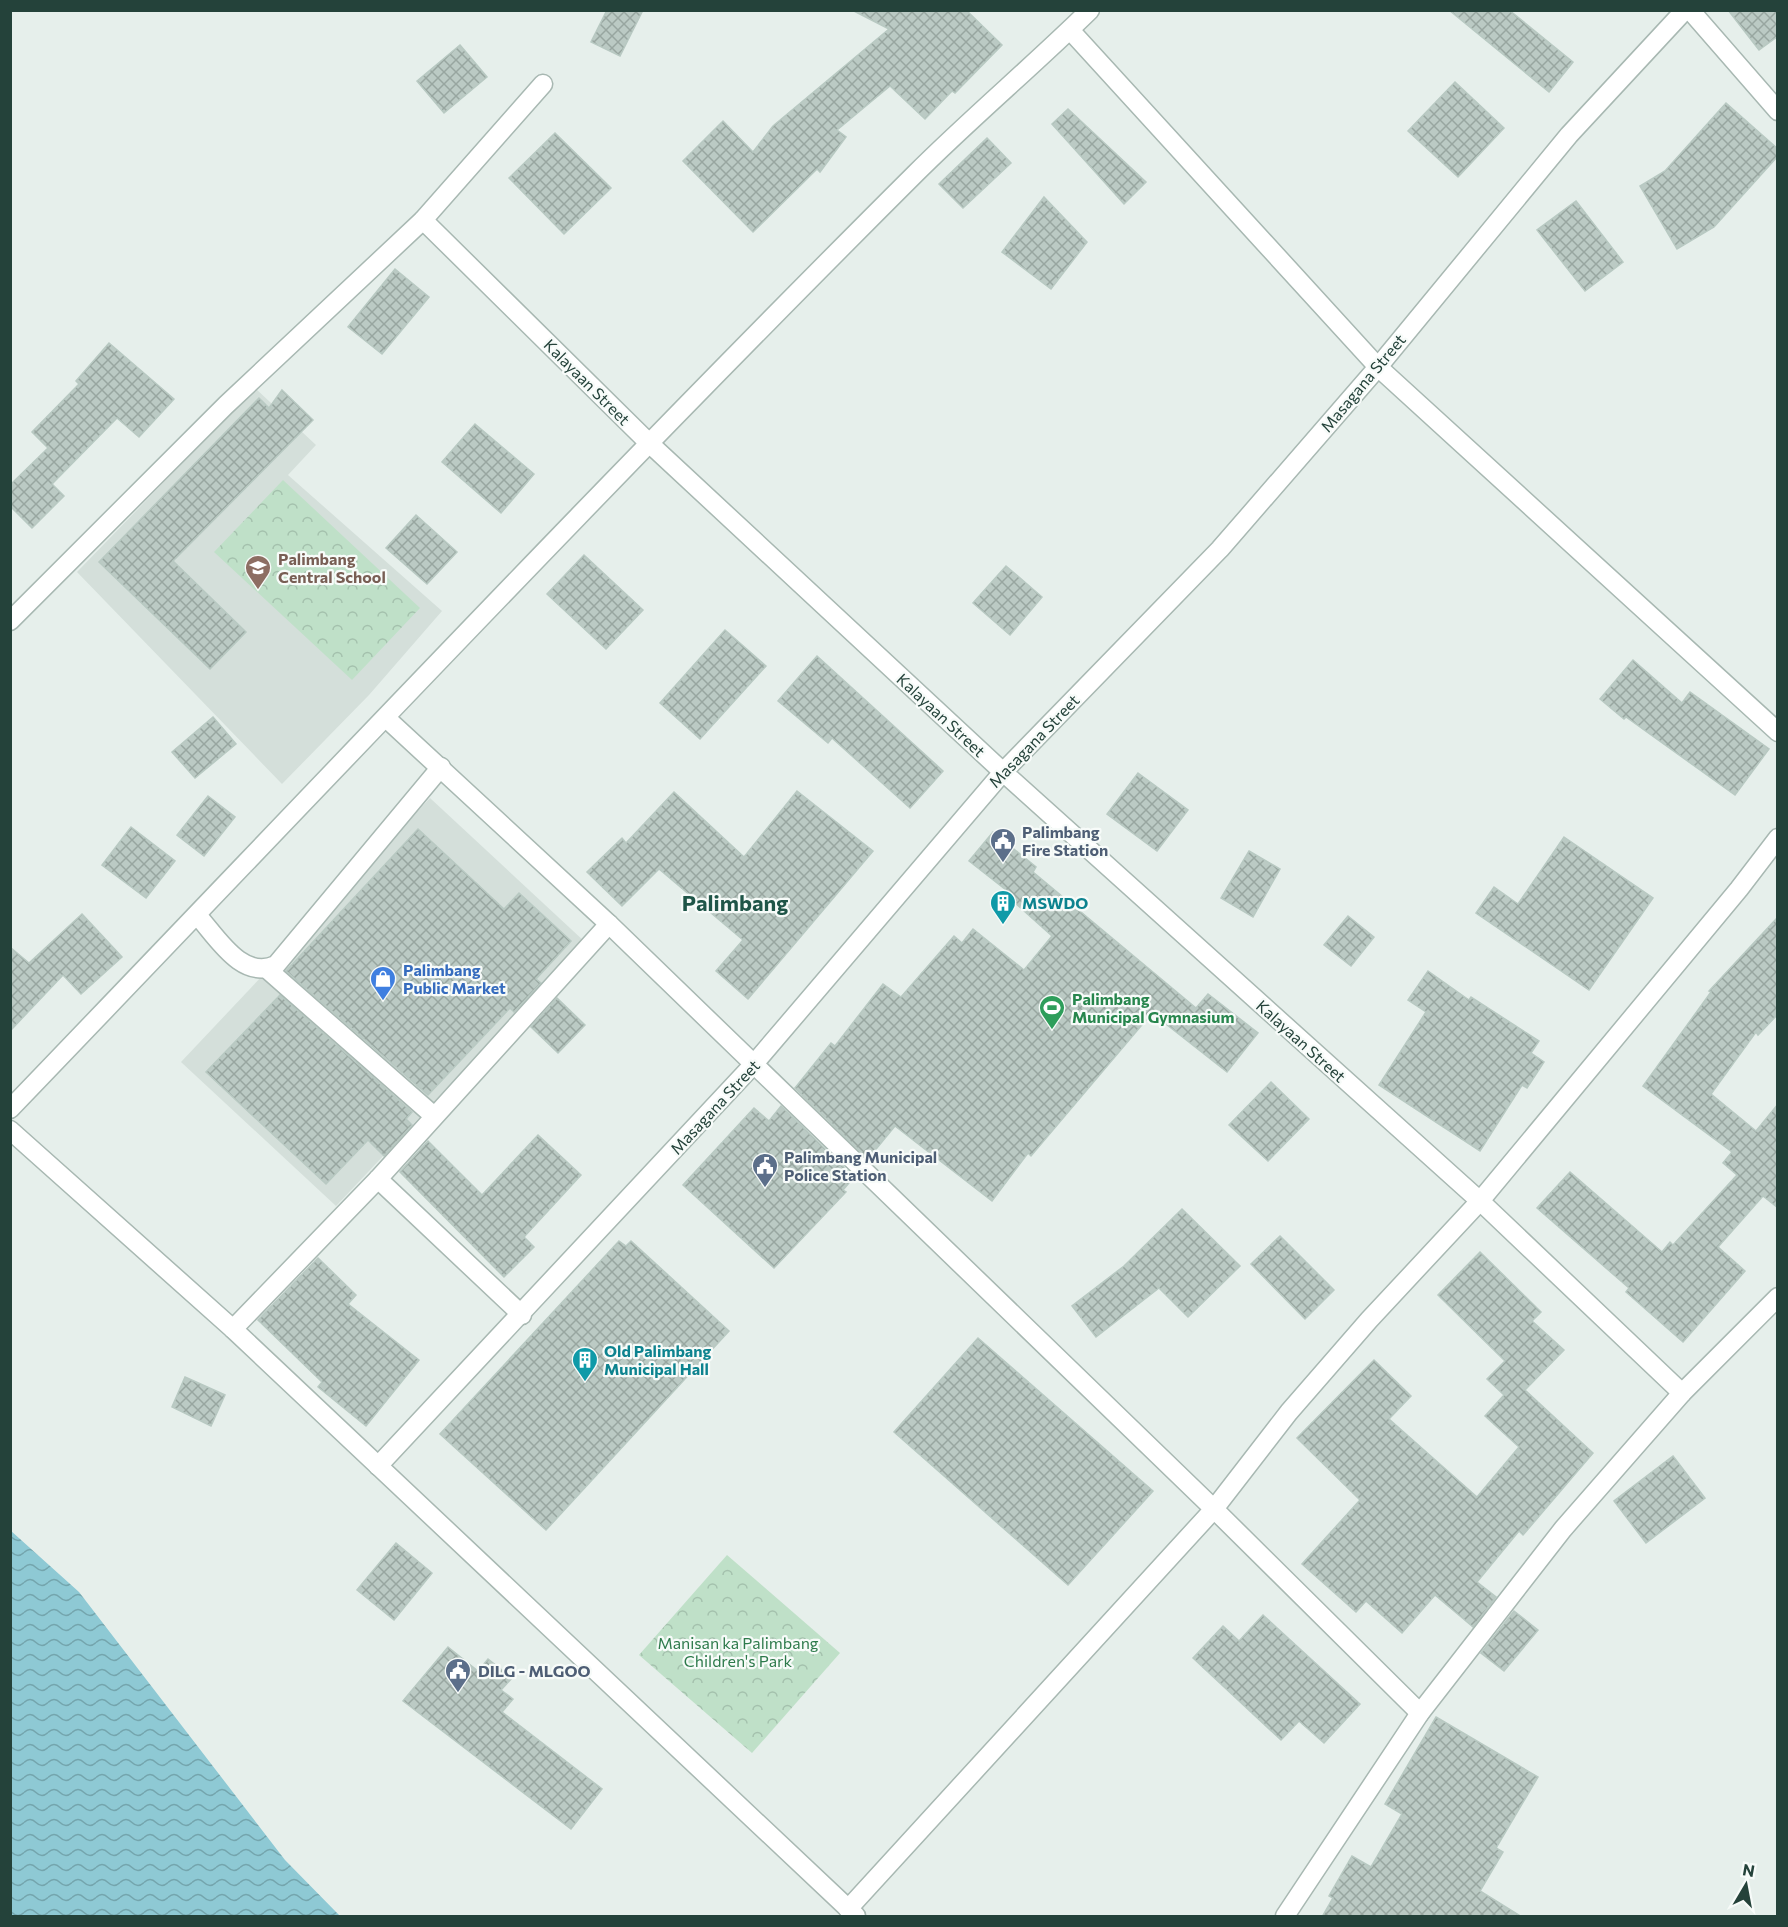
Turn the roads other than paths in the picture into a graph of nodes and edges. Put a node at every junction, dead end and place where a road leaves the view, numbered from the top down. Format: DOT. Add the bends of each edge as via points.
graph roads {
  1 [pos="1090,10"];
  2 [pos="1685,10"];
  3 [pos="1690,10"];
  4 [pos="1070,30"];
  5 [pos="543,84"];
  6 [pos="1778,111"];
  7 [pos="423,220"];
  8 [pos="1378,367"];
  9 [pos="649,443"];
  10 [pos="10,621"];
  11 [pos="386,718"];
  12 [pos="1778,732"];
  13 [pos="441,767"];
  14 [pos="1003,772"];
  15 [pos="1778,838"];
  16 [pos="197,915"];
  17 [pos="609,924"];
  18 [pos="267,969"];
  19 [pos="753,1065"];
  20 [pos="10,1109"];
  21 [pos="434,1116"];
  22 [pos="10,1130"];
  23 [pos="378,1179"];
  24 [pos="1480,1201"];
  25 [pos="1778,1298"];
  26 [pos="522,1315"];
  27 [pos="233,1329"];
  28 [pos="1682,1393"];
  29 [pos="378,1466"];
  30 [pos="1214,1509"];
  31 [pos="1420,1713"];
  32 [pos="852,1913"];
  33 [pos="1285,1917"];
  1 -- 4 [label="street"];
  2 -- 8 [label="street, Masagana Street" via="1569,135"];
  3 -- 6 [label="street"];
  4 -- 8 [label="street"];
  4 -- 9 [label="street" via="918,170"];
  5 -- 7 [label="street"];
  7 -- 9 [label="street, Kalayaan Street"];
  7 -- 10 [label="street" via="226,405"];
  8 -- 12 [label="street"];
  8 -- 14 [label="street, Masagana Street" via="1220,549"];
  9 -- 11 [label="street"];
  9 -- 14 [label="street, Kalayaan Street"];
  11 -- 13 [label="street"];
  11 -- 16 [label="street"];
  13 -- 17 [label="street"];
  13 -- 18 [label="street" via="276,965"];
  14 -- 19 [label="street, Masagana Street"];
  14 -- 24 [label="street, Kalayaan Street"];
  15 -- 24 [label="street"];
  16 -- 18 [label="street" via="241,963"];
  16 -- 20 [label="street"];
  17 -- 19 [label="street"];
  17 -- 21 [label="street"];
  18 -- 21 [label="street"];
  19 -- 26 [label="street, Masagana Street"];
  19 -- 30 [label="street"];
  21 -- 23 [label="street"];
  22 -- 27 [label="street"];
  23 -- 26 [label="street"];
  23 -- 27 [label="street"];
  24 -- 28 [label="street, Kalayaan Street"];
  24 -- 30 [label="street" via="1289,1412"];
  25 -- 28 [label="street"];
  26 -- 29 [label="street, Masagana Street"];
  27 -- 29 [label="street"];
  28 -- 31 [label="street" via="1563,1529"];
  29 -- 32 [label="street"];
  30 -- 31 [label="street"];
  30 -- 32 [label="street"];
  31 -- 33 [label="street"];
}
